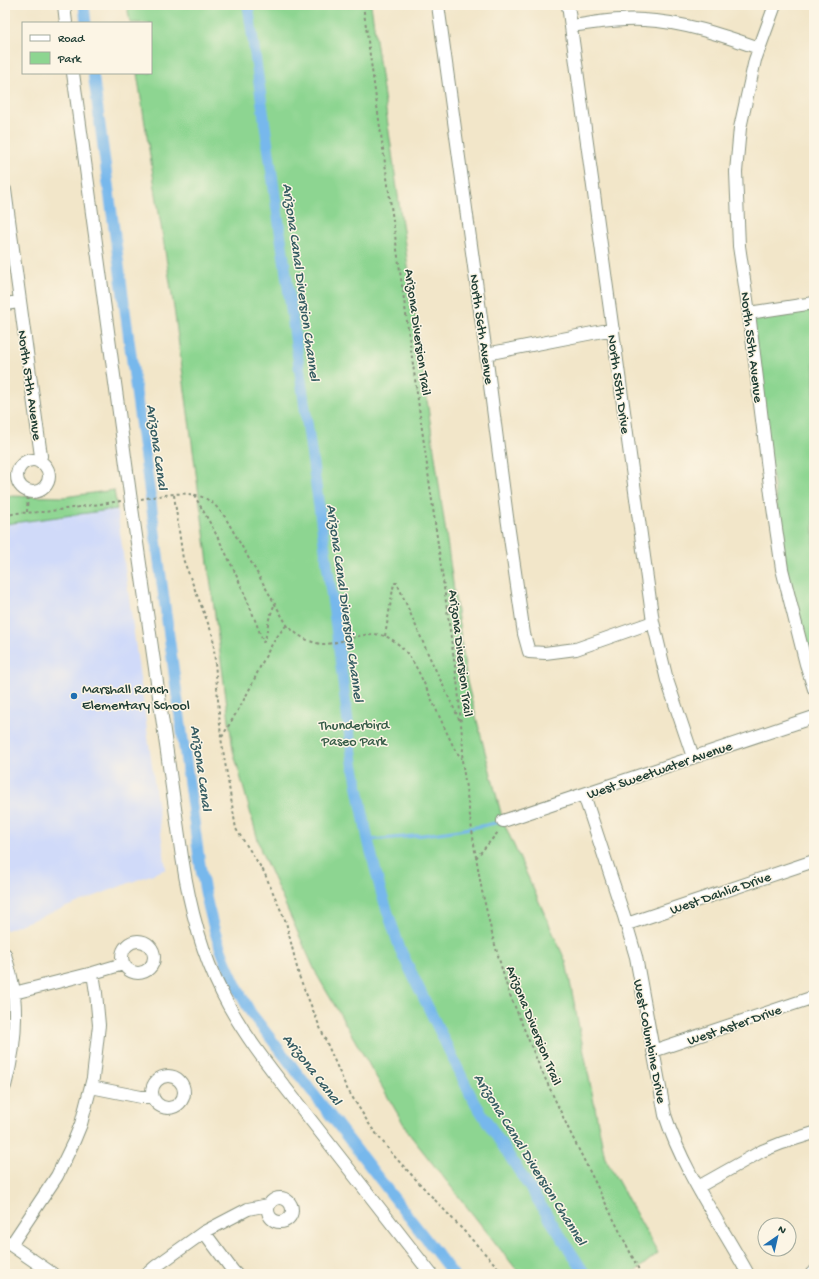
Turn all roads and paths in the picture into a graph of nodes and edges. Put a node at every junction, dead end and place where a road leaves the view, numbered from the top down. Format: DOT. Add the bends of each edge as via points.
graph roads {
  1 [pos="64,5"];
  2 [pos="363,5"];
  3 [pos="438,5"];
  4 [pos="568,5"];
  5 [pos="775,5"];
  6 [pos="66,22"];
  7 [pos="571,26"];
  8 [pos="759,48"];
  9 [pos="73,74"];
  10 [pos="5,190"];
  11 [pos="19,302"];
  12 [pos="814,303"];
  13 [pos="5,304"];
  14 [pos="749,313"];
  15 [pos="613,329"];
  16 [pos="486,354"];
  17 [pos="39,462"];
  18 [pos="28,491"];
  19 [pos="174,495"];
  20 [pos="194,495"];
  21 [pos="133,500"];
  22 [pos="27,512"];
  23 [pos="5,516"];
  24 [pos="275,603"];
  25 [pos="653,622"];
  26 [pos="287,625"];
  27 [pos="385,636"];
  28 [pos="814,689"];
  29 [pos="814,717"];
  30 [pos="461,723"];
  31 [pos="221,738"];
  32 [pos="693,757"];
  33 [pos="462,760"];
  34 [pos="584,795"];
  35 [pos="506,820"];
  36 [pos="476,858"];
  37 [pos="814,861"];
  38 [pos="627,924"];
  39 [pos="5,954"];
  40 [pos="123,964"];
  41 [pos="93,973"];
  42 [pos="14,993"];
  43 [pos="814,997"];
  44 [pos="653,1051"];
  45 [pos="5,1086"];
  46 [pos="91,1087"];
  47 [pos="152,1097"];
  48 [pos="814,1132"];
  49 [pos="698,1187"];
  50 [pos="268,1205"];
  51 [pos="204,1232"];
  52 [pos="8,1243"];
  53 [pos="814,1272"];
  54 [pos="52,1274"];
  55 [pos="148,1274"];
  56 [pos="236,1274"];
  57 [pos="431,1274"];
  58 [pos="504,1274"];
  59 [pos="641,1274"];
  60 [pos="748,1274"];
  61 [pos="811,1274"];
  1 -- 6 [label="street"];
  2 -- 30 [label="path, Arizona Diversion Trail"];
  3 -- 16 [label="street, North 56th Avenue"];
  4 -- 7 [label="street, North 55th Drive"];
  5 -- 8 [label="street, North 55th Avenue"];
  7 -- 8 [label="street" via="609,21 664,22 686,25"];
  7 -- 15 [label="street, North 55th Drive"];
  8 -- 14 [label="street, North 55th Avenue" via="740,128 736,172 738,246"];
  9 -- 21 [label="street"];
  10 -- 11 [label="street, North 57th Avenue"];
  11 -- 13 [label="street"];
  11 -- 17 [label="street, North 57th Avenue" via="41,456"];
  12 -- 14 [label="street"];
  14 -- 28 [label="street, North 55th Avenue" via="782,569"];
  15 -- 16 [label="street"];
  15 -- 25 [label="street, North 55th Drive"];
  16 -- 25 [label="street, North 56th Avenue" via="507,517 524,634 529,652 545,653 576,649"];
  17 -- 18 [label="street" via="47,468 47,484 42,490"];
  17 -- 18 [label="street, North 57th Avenue" via="28,461 18,470 20,486"];
  18 -- 22 [label="path"];
  19 -- 20 [label="path"];
  19 -- 21 [label="path"];
  19 -- 31 [label="path" via="183,558 213,636"];
  20 -- 24 [label="path" via="208,499 226,517"];
  20 -- 24 [label="path" via="235,572 263,642"];
  21 -- 22 [label="path"];
  21 -- 57 [label="street" via="187,892 207,960 222,993 262,1058"];
  22 -- 23 [label="path"];
  24 -- 26 [label="path"];
  25 -- 32 [label="street, North 55th Drive" via="667,680"];
  26 -- 27 [label="path" via="306,640 321,644 363,635"];
  26 -- 31 [label="path" via="274,640 246,697"];
  27 -- 30 [label="path" via="394,583 397,583"];
  27 -- 33 [label="path" via="398,643 409,655"];
  29 -- 32 [label="street, West Sweetwater Avenue"];
  30 -- 33 [label="path, Arizona Diversion Trail"];
  31 -- 58 [label="path" via="236,829 264,872 286,922 299,976 346,1087 371,1127 394,1156"];
  32 -- 34 [label="street, West Sweetwater Avenue"];
  33 -- 36 [label="path, Arizona Diversion Trail"];
  34 -- 35 [label="street, West Sweetwater Avenue"];
  34 -- 38 [label="street, West Columbine Drive"];
  35 -- 36 [label="path"];
  36 -- 59 [label="path, Arizona Diversion Trail" via="493,938 508,990 538,1065"];
  37 -- 38 [label="street, West Dahlia Drive"];
  38 -- 44 [label="street, West Columbine Drive" via="636,957"];
  39 -- 42 [label="street"];
  40 -- 41 [label="street"];
  41 -- 42 [label="street"];
  41 -- 46 [label="street" via="99,1025"];
  42 -- 45 [label="street" via="10,1067"];
  43 -- 44 [label="street, West Aster Drive"];
  44 -- 49 [label="street, West Columbine Drive" via="665,1115"];
  46 -- 47 [label="street"];
  46 -- 52 [label="street" via="81,1124 66,1160 46,1193"];
  48 -- 49 [label="street" via="762,1151"];
  49 -- 60 [label="street, West Columbine Drive"];
  50 -- 51 [label="street" via="248,1209"];
  51 -- 55 [label="street"];
  51 -- 56 [label="street"];
  52 -- 54 [label="street"];
  53 -- 61 [label="street"];
}
